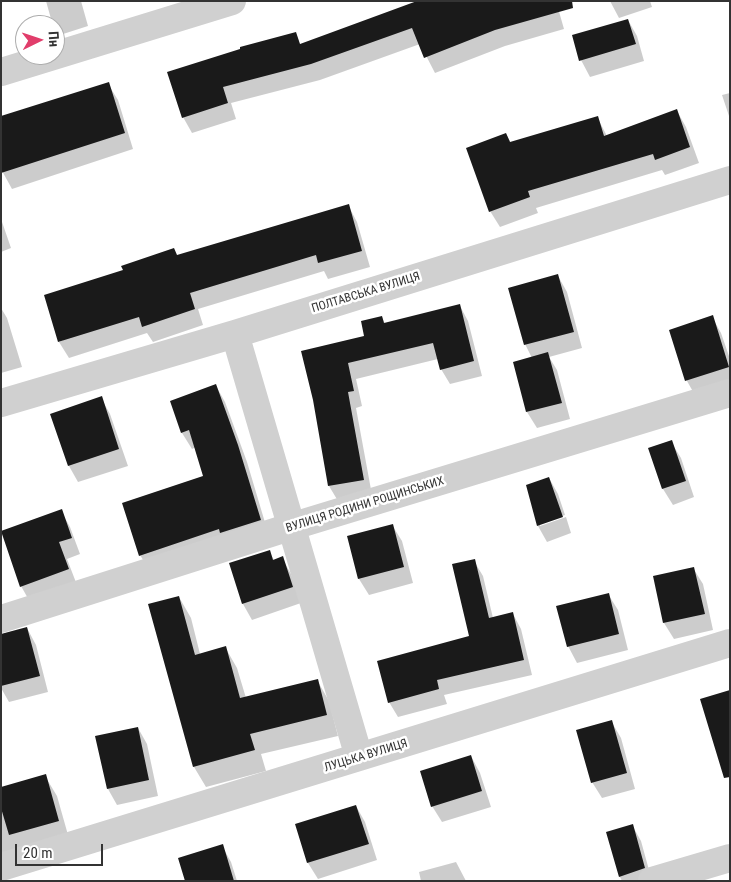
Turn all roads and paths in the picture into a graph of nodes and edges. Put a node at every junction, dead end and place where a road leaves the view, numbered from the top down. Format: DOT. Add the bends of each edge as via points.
graph roads {
  1 [pos="232,1"];
  2 [pos="1,72"];
  3 [pos="730,180"];
  4 [pos="235,334"];
  5 [pos="730,393"];
  6 [pos="1,404"];
  7 [pos="290,527"];
  8 [pos="1,618"];
  9 [pos="730,644"];
  10 [pos="359,758"];
  11 [pos="730,858"];
  12 [pos="1,867"];
  13 [pos="652,881"];
  1 -- 2 [label="street"];
  3 -- 4 [label="street, ПОЛТАВСЬКА ВУЛИЦЯ"];
  4 -- 6 [label="street, ПОЛТАВСЬКА ВУЛИЦЯ"];
  4 -- 7 [label="street"];
  5 -- 7 [label="street, ВУЛИЦЯ РОДИНИ РОЩИНСЬКИХ"];
  7 -- 8 [label="street, ВУЛИЦЯ РОДИНИ РОЩИНСЬКИХ"];
  7 -- 10 [label="street"];
  9 -- 10 [label="street, ЛУЦЬКА ВУЛИЦЯ"];
  10 -- 12 [label="street, ЛУЦЬКА ВУЛИЦЯ"];
  11 -- 13 [label="street"];
}
